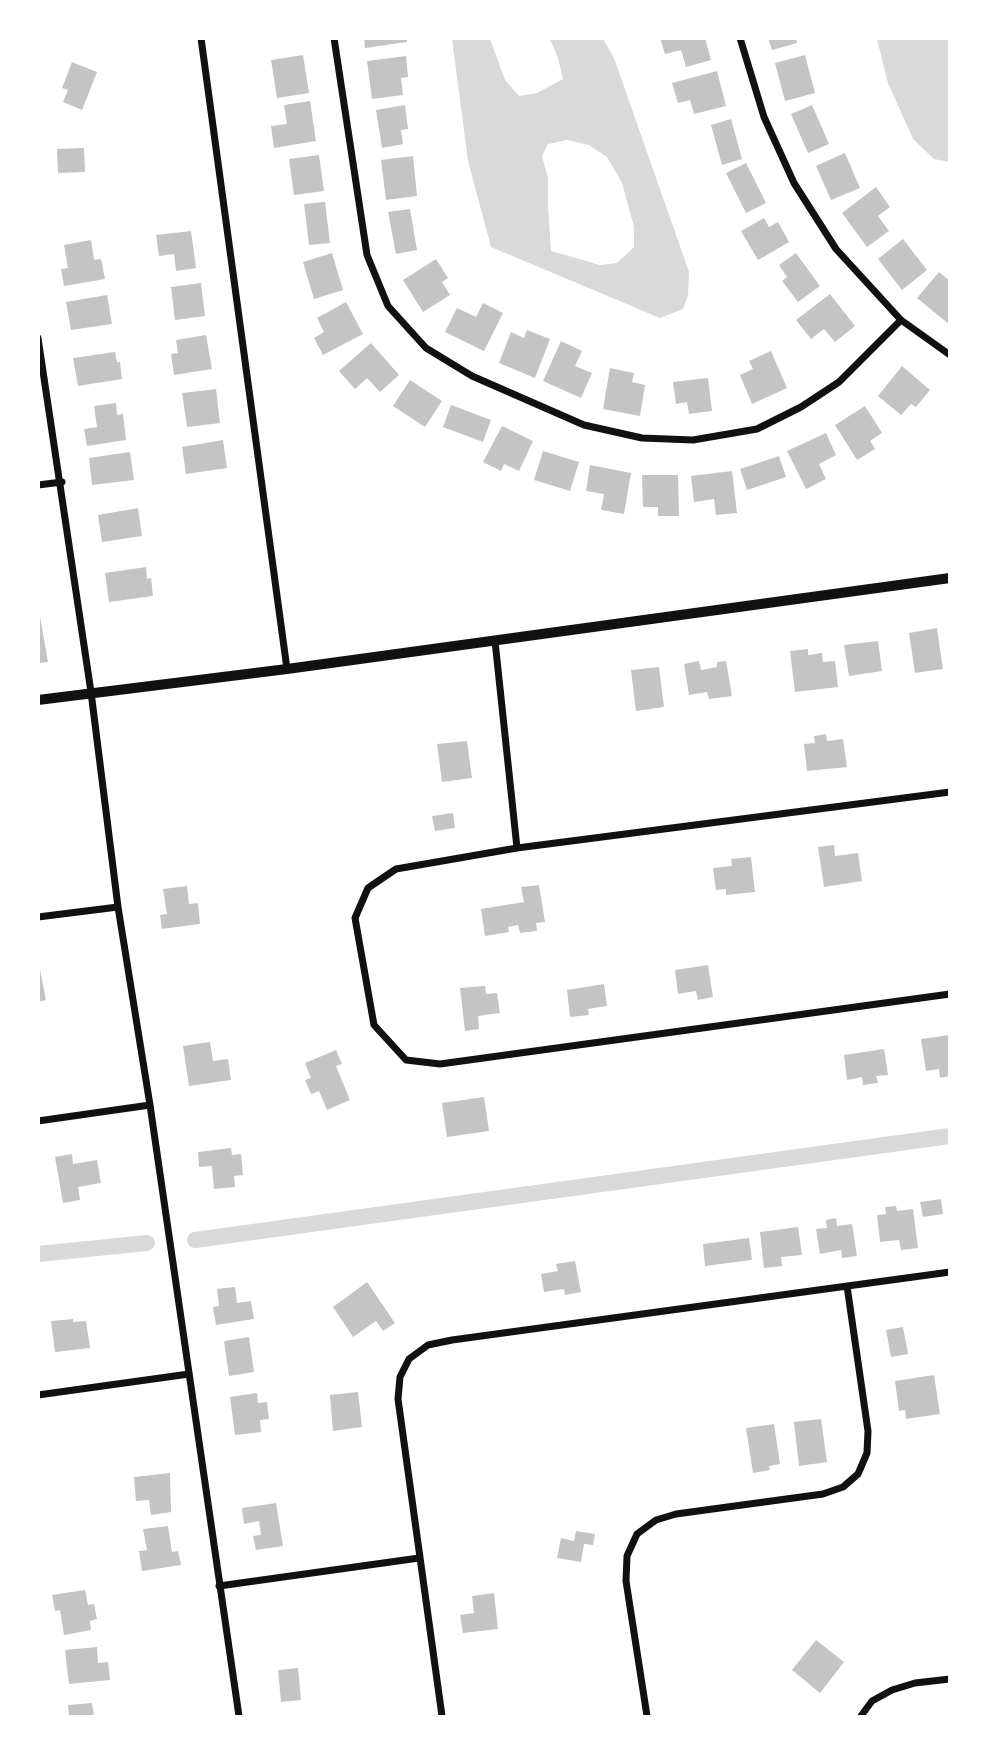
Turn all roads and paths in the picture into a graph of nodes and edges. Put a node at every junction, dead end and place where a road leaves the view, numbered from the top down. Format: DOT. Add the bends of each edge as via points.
graph roads {
  1 [pos="201,38"];
  2 [pos="334,38"];
  3 [pos="740,38"];
  4 [pos="901,320"];
  5 [pos="38,338"];
  6 [pos="950,355"];
  7 [pos="62,482"];
  8 [pos="38,485"];
  9 [pos="950,578"];
  10 [pos="495,641"];
  11 [pos="287,669"];
  12 [pos="91,692"];
  13 [pos="38,699"];
  14 [pos="950,792"];
  15 [pos="517,848"];
  16 [pos="118,907"];
  17 [pos="38,917"];
  18 [pos="950,994"];
  19 [pos="150,1105"];
  20 [pos="38,1121"];
  21 [pos="950,1272"];
  22 [pos="847,1286"];
  23 [pos="189,1374"];
  24 [pos="38,1395"];
  25 [pos="419,1558"];
  26 [pos="219,1586"];
  27 [pos="950,1679"];
  28 [pos="239,1717"];
  29 [pos="442,1717"];
  30 [pos="647,1717"];
  31 [pos="861,1717"];
  1 -- 11 [label="street"];
  2 -- 4 [label="street" via="366,255 388,306 426,348 472,376 584,425 642,438 694,440 757,429 801,407 839,382"];
  3 -- 4 [label="street" via="764,117 794,183 836,248"];
  4 -- 6 [label="street"];
  5 -- 7 [label="street"];
  7 -- 8 [label="street"];
  7 -- 12 [label="street"];
  9 -- 10 [label="street"];
  10 -- 11 [label="street"];
  10 -- 15 [label="street"];
  11 -- 12 [label="street"];
  12 -- 13 [label="street"];
  12 -- 16 [label="street"];
  14 -- 15 [label="street"];
  15 -- 18 [label="street" via="396,869 368,888 355,918 374,1025 406,1060 440,1064"];
  16 -- 17 [label="street"];
  16 -- 19 [label="street"];
  19 -- 20 [label="street"];
  19 -- 23 [label="street"];
  21 -- 22 [label="street"];
  22 -- 25 [label="street" via="428,1345 409,1359 400,1377 398,1399"];
  22 -- 30 [label="street" via="868,1431 867,1453 858,1474 843,1487 822,1493 676,1514 656,1520 637,1534 627,1556 626,1581"];
  23 -- 24 [label="street"];
  23 -- 26 [label="street"];
  25 -- 26 [label="street"];
  25 -- 29 [label="street"];
  26 -- 28 [label="street"];
  27 -- 31 [label="street" via="892,1690 872,1701"];
}
